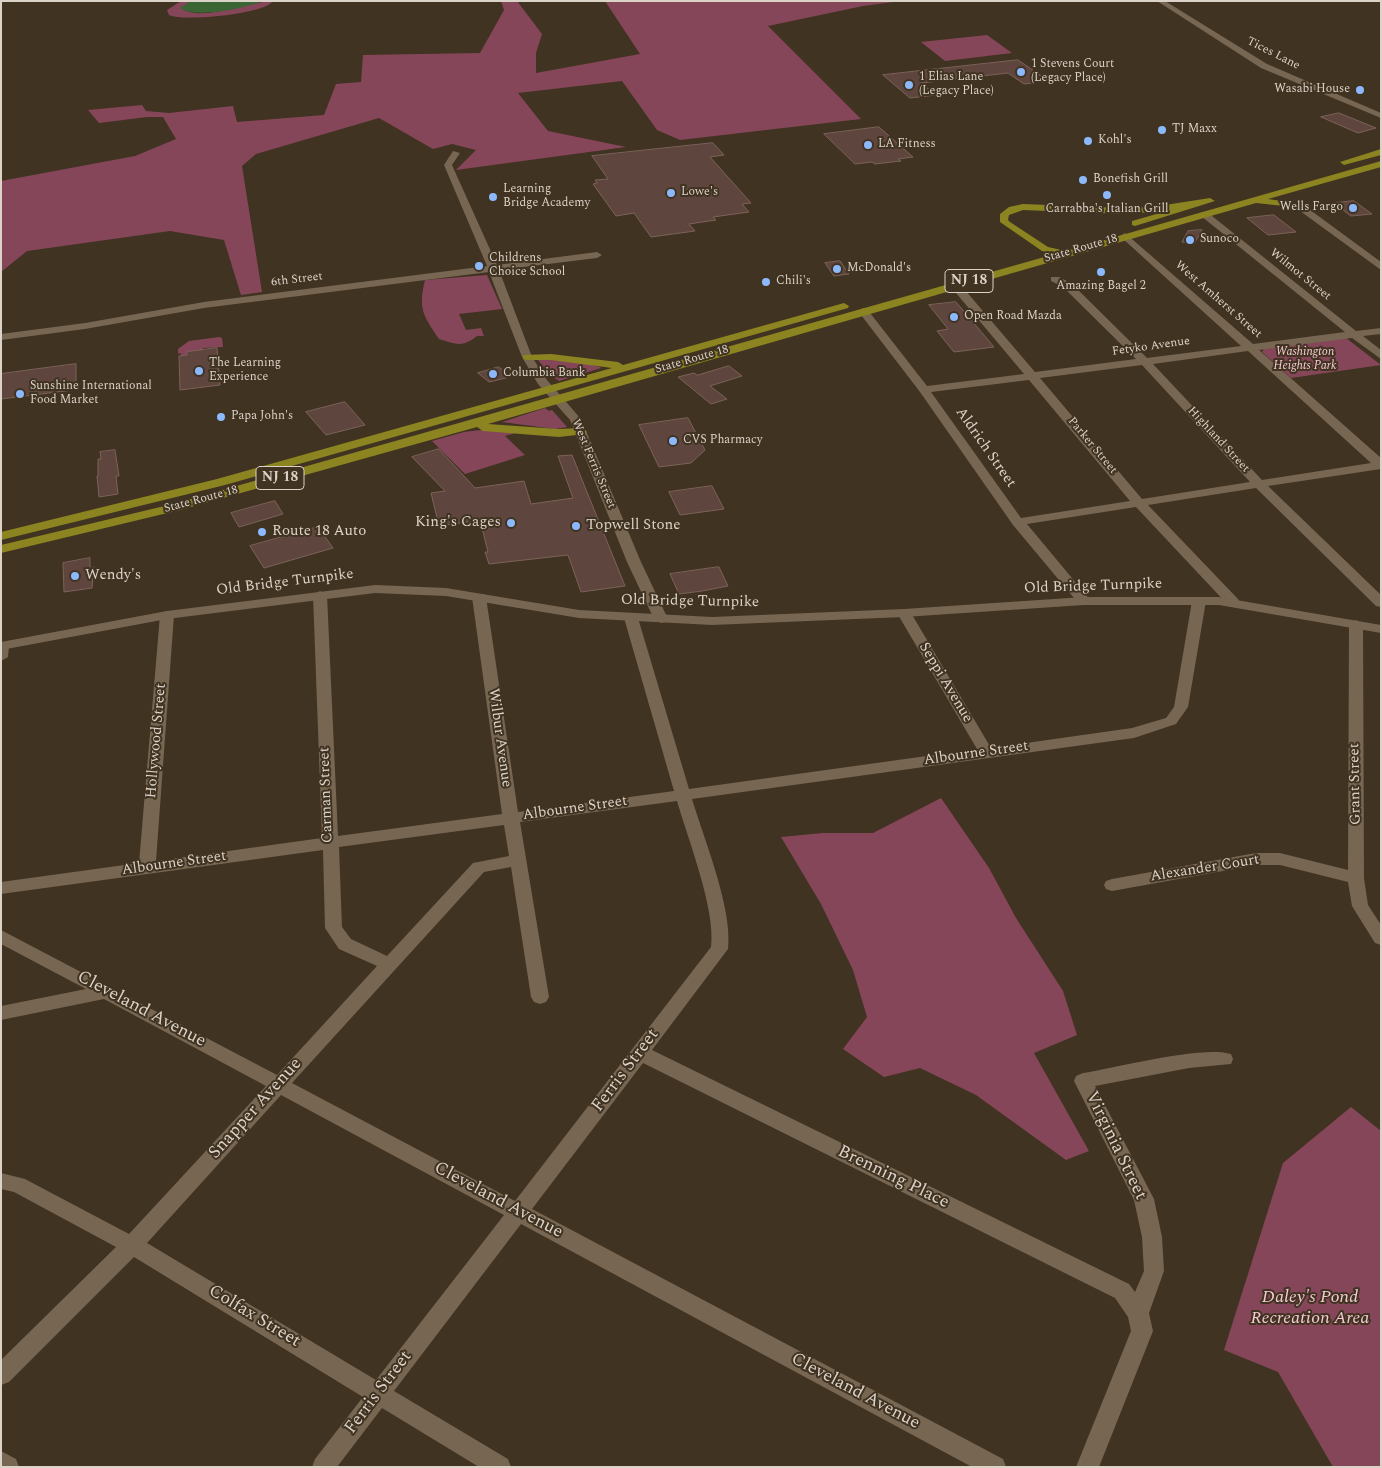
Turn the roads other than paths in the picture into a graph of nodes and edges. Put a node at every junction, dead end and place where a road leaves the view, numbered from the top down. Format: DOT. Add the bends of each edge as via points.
graph roads {
  1 [pos="1160,1"];
  2 [pos="1381,116"];
  3 [pos="1381,152"];
  4 [pos="456,153"];
  5 [pos="1381,164"];
  6 [pos="1331,166"];
  7 [pos="1289,180"];
  8 [pos="1272,184"];
  9 [pos="1299,186"];
  10 [pos="1246,202"];
  11 [pos="1299,206"];
  12 [pos="1204,214"];
  13 [pos="1122,232"];
  14 [pos="1044,249"];
  15 [pos="1064,249"];
  16 [pos="597,256"];
  17 [pos="1381,267"];
  18 [pos="493,268"];
  19 [pos="1055,279"];
  20 [pos="955,285"];
  21 [pos="863,311"];
  22 [pos="1381,331"];
  23 [pos="1354,335"];
  24 [pos="1,337"];
  25 [pos="1252,348"];
  26 [pos="1381,356"];
  27 [pos="527,357"];
  28 [pos="1144,362"];
  29 [pos="639,364"];
  30 [pos="1035,377"];
  31 [pos="924,390"];
  32 [pos="553,395"];
  33 [pos="464,427"];
  34 [pos="581,432"];
  35 [pos="1381,465"];
  36 [pos="1260,485"];
  37 [pos="1139,503"];
  38 [pos="1018,522"];
  39 [pos="1,536"];
  40 [pos="1,549"];
  41 [pos="320,595"];
  42 [pos="479,596"];
  43 [pos="1084,601"];
  44 [pos="1199,601"];
  45 [pos="1234,602"];
  46 [pos="1381,603"];
  47 [pos="904,613"];
  48 [pos="167,615"];
  49 [pos="631,618"];
  50 [pos="661,619"];
  51 [pos="1356,624"];
  52 [pos="1381,629"];
  53 [pos="2,650"];
  54 [pos="987,753"];
  55 [pos="683,794"];
  56 [pos="511,818"];
  57 [pos="329,843"];
  58 [pos="518,860"];
  59 [pos="147,868"];
  60 [pos="1356,878"];
  61 [pos="1112,885"];
  62 [pos="1,888"];
  63 [pos="1,936"];
  64 [pos="1381,939"];
  65 [pos="388,964"];
  66 [pos="107,992"];
  67 [pos="540,997"];
  68 [pos="1,1013"];
  69 [pos="640,1053"];
  70 [pos="1224,1059"];
  71 [pos="279,1084"];
  72 [pos="1,1181"];
  73 [pos="518,1212"];
  74 [pos="132,1245"];
  75 [pos="1138,1313"];
  76 [pos="1,1375"];
  77 [pos="380,1392"];
  78 [pos="1,1462"];
  79 [pos="8,1467"];
  80 [pos="323,1467"];
  81 [pos="500,1467"];
  82 [pos="995,1467"];
  83 [pos="1087,1467"];
  1 -- 2 [label="street, Tices Lane" via="1264,66"];
  3 -- 6 [label="highway"];
  4 -- 18 [label="street, West Ferris Street" via="448,165"];
  5 -- 9 [label="highway, State Route 18 / NJ 18"];
  7 -- 8 [label="highway"];
  9 -- 10 [label="highway, State Route 18 / NJ 18"];
  9 -- 11 [label="highway" via="1293,194"];
  10 -- 11 [label="highway"];
  10 -- 12 [label="highway, State Route 18 / NJ 18"];
  11 -- 17 [label="street"];
  12 -- 13 [label="highway, State Route 18 / NJ 18"];
  12 -- 23 [label="street, Wilmot Street"];
  13 -- 14 [label="highway, State Route 18 / NJ 18" via="1214,200 1152,210 1023,207 1005,214 1003,220 1007,224"];
  13 -- 15 [label="highway, State Route 18 / NJ 18"];
  13 -- 25 [label="street, West Amherst Street"];
  14 -- 15 [label="highway"];
  14 -- 29 [label="highway, State Route 18 / NJ 18"];
  15 -- 20 [label="highway, State Route 18 / NJ 18"];
  16 -- 18 [label="street, 6th Street"];
  18 -- 24 [label="street, 6th Street" via="198,306"];
  18 -- 27 [label="street, West Ferris Street"];
  19 -- 28 [label="street, Highland Street" via="1067,285"];
  20 -- 21 [label="highway, State Route 18 / NJ 18"];
  20 -- 30 [label="street, Parker Street"];
  21 -- 31 [label="street, Aldrich Street"];
  21 -- 32 [label="highway, State Route 18 / NJ 18"];
  22 -- 23 [label="street, Fetyko Avenue"];
  23 -- 25 [label="street, Fetyko Avenue"];
  23 -- 26 [label="street, Wilmot Street"];
  25 -- 28 [label="street, Fetyko Avenue"];
  25 -- 35 [label="street, West Amherst Street"];
  27 -- 29 [label="highway" via="555,356 601,365"];
  27 -- 32 [label="street, West Ferris Street"];
  28 -- 30 [label="street, Fetyko Avenue"];
  28 -- 36 [label="street, Highland Street"];
  29 -- 32 [label="highway, State Route 18 / NJ 18"];
  30 -- 31 [label="street, Fetyko Avenue"];
  30 -- 37 [label="street, Parker Street"];
  31 -- 38 [label="street, Aldrich Street"];
  32 -- 33 [label="highway, State Route 18 / NJ 18"];
  32 -- 34 [label="street, West Ferris Street" via="575,419"];
  32 -- 39 [label="highway, State Route 18 / NJ 18" via="188,492"];
  33 -- 34 [label="highway"];
  33 -- 40 [label="highway, State Route 18 / NJ 18" via="176,507"];
  34 -- 50 [label="street, West Ferris Street"];
  35 -- 36 [label="street"];
  36 -- 37 [label="street"];
  36 -- 46 [label="street, Highland Street"];
  37 -- 38 [label="street"];
  37 -- 45 [label="street, Parker Street"];
  38 -- 43 [label="street, Aldrich Street"];
  41 -- 42 [label="street, Old Bridge Turnpike" via="375,589 419,589"];
  41 -- 48 [label="street, Old Bridge Turnpike"];
  41 -- 57 [label="street, Carman Street"];
  42 -- 49 [label="street, Old Bridge Turnpike" via="571,612"];
  42 -- 56 [label="street, Wilbur Avenue"];
  43 -- 44 [label="street, Old Bridge Turnpike"];
  43 -- 47 [label="street, Old Bridge Turnpike"];
  44 -- 45 [label="street, Old Bridge Turnpike"];
  44 -- 54 [label="street, Albourne Street" via="1182,708 1171,721 1134,733"];
  45 -- 51 [label="street, Old Bridge Turnpike"];
  47 -- 50 [label="street, Old Bridge Turnpike" via="768,619"];
  47 -- 54 [label="street, Seppi Avenue"];
  48 -- 53 [label="street, Old Bridge Turnpike"];
  48 -- 59 [label="street, Hollywood Street"];
  49 -- 50 [label="street, Old Bridge Turnpike"];
  49 -- 55 [label="street, Ferris Street"];
  51 -- 52 [label="street, Old Bridge Turnpike"];
  51 -- 60 [label="street, Grant Street"];
  54 -- 55 [label="street, Albourne Street"];
  55 -- 56 [label="street, Albourne Street"];
  55 -- 69 [label="street, Ferris Street" via="716,905 721,935 719,949"];
  56 -- 57 [label="street, Albourne Street"];
  56 -- 58 [label="street, Wilbur Avenue"];
  57 -- 59 [label="street, Albourne Street"];
  57 -- 65 [label="street, Carman Street" via="334,928 345,944"];
  58 -- 65 [label="street, Snapper Avenue" via="479,867"];
  58 -- 67 [label="street, Wilbur Avenue"];
  59 -- 62 [label="street, Albourne Street"];
  60 -- 61 [label="street, Alexander Court" via="1280,859 1256,859"];
  60 -- 64 [label="street, Grant Street" via="1360,906"];
  63 -- 66 [label="street, Cleveland Avenue"];
  65 -- 71 [label="street, Snapper Avenue"];
  66 -- 68 [label="street"];
  66 -- 71 [label="street, Cleveland Avenue"];
  69 -- 73 [label="street, Ferris Street"];
  69 -- 75 [label="street, Brenning Place" via="1122,1291"];
  70 -- 75 [label="street, Virginia Street" via="1189,1061 1083,1081 1144,1199 1152,1238 1154,1271"];
  71 -- 73 [label="street, Cleveland Avenue"];
  71 -- 74 [label="street, Snapper Avenue"];
  72 -- 74 [label="street, Colfax Street" via="18,1185"];
  73 -- 77 [label="street, Ferris Street"];
  73 -- 82 [label="street, Cleveland Avenue"];
  74 -- 76 [label="street, Snapper Avenue"];
  74 -- 77 [label="street, Colfax Street"];
  75 -- 83 [label="street, Virginia Street" via="1142,1331"];
  77 -- 80 [label="street, Ferris Street"];
  77 -- 81 [label="street, Colfax Street"];
  78 -- 79 [label="street"];
}
